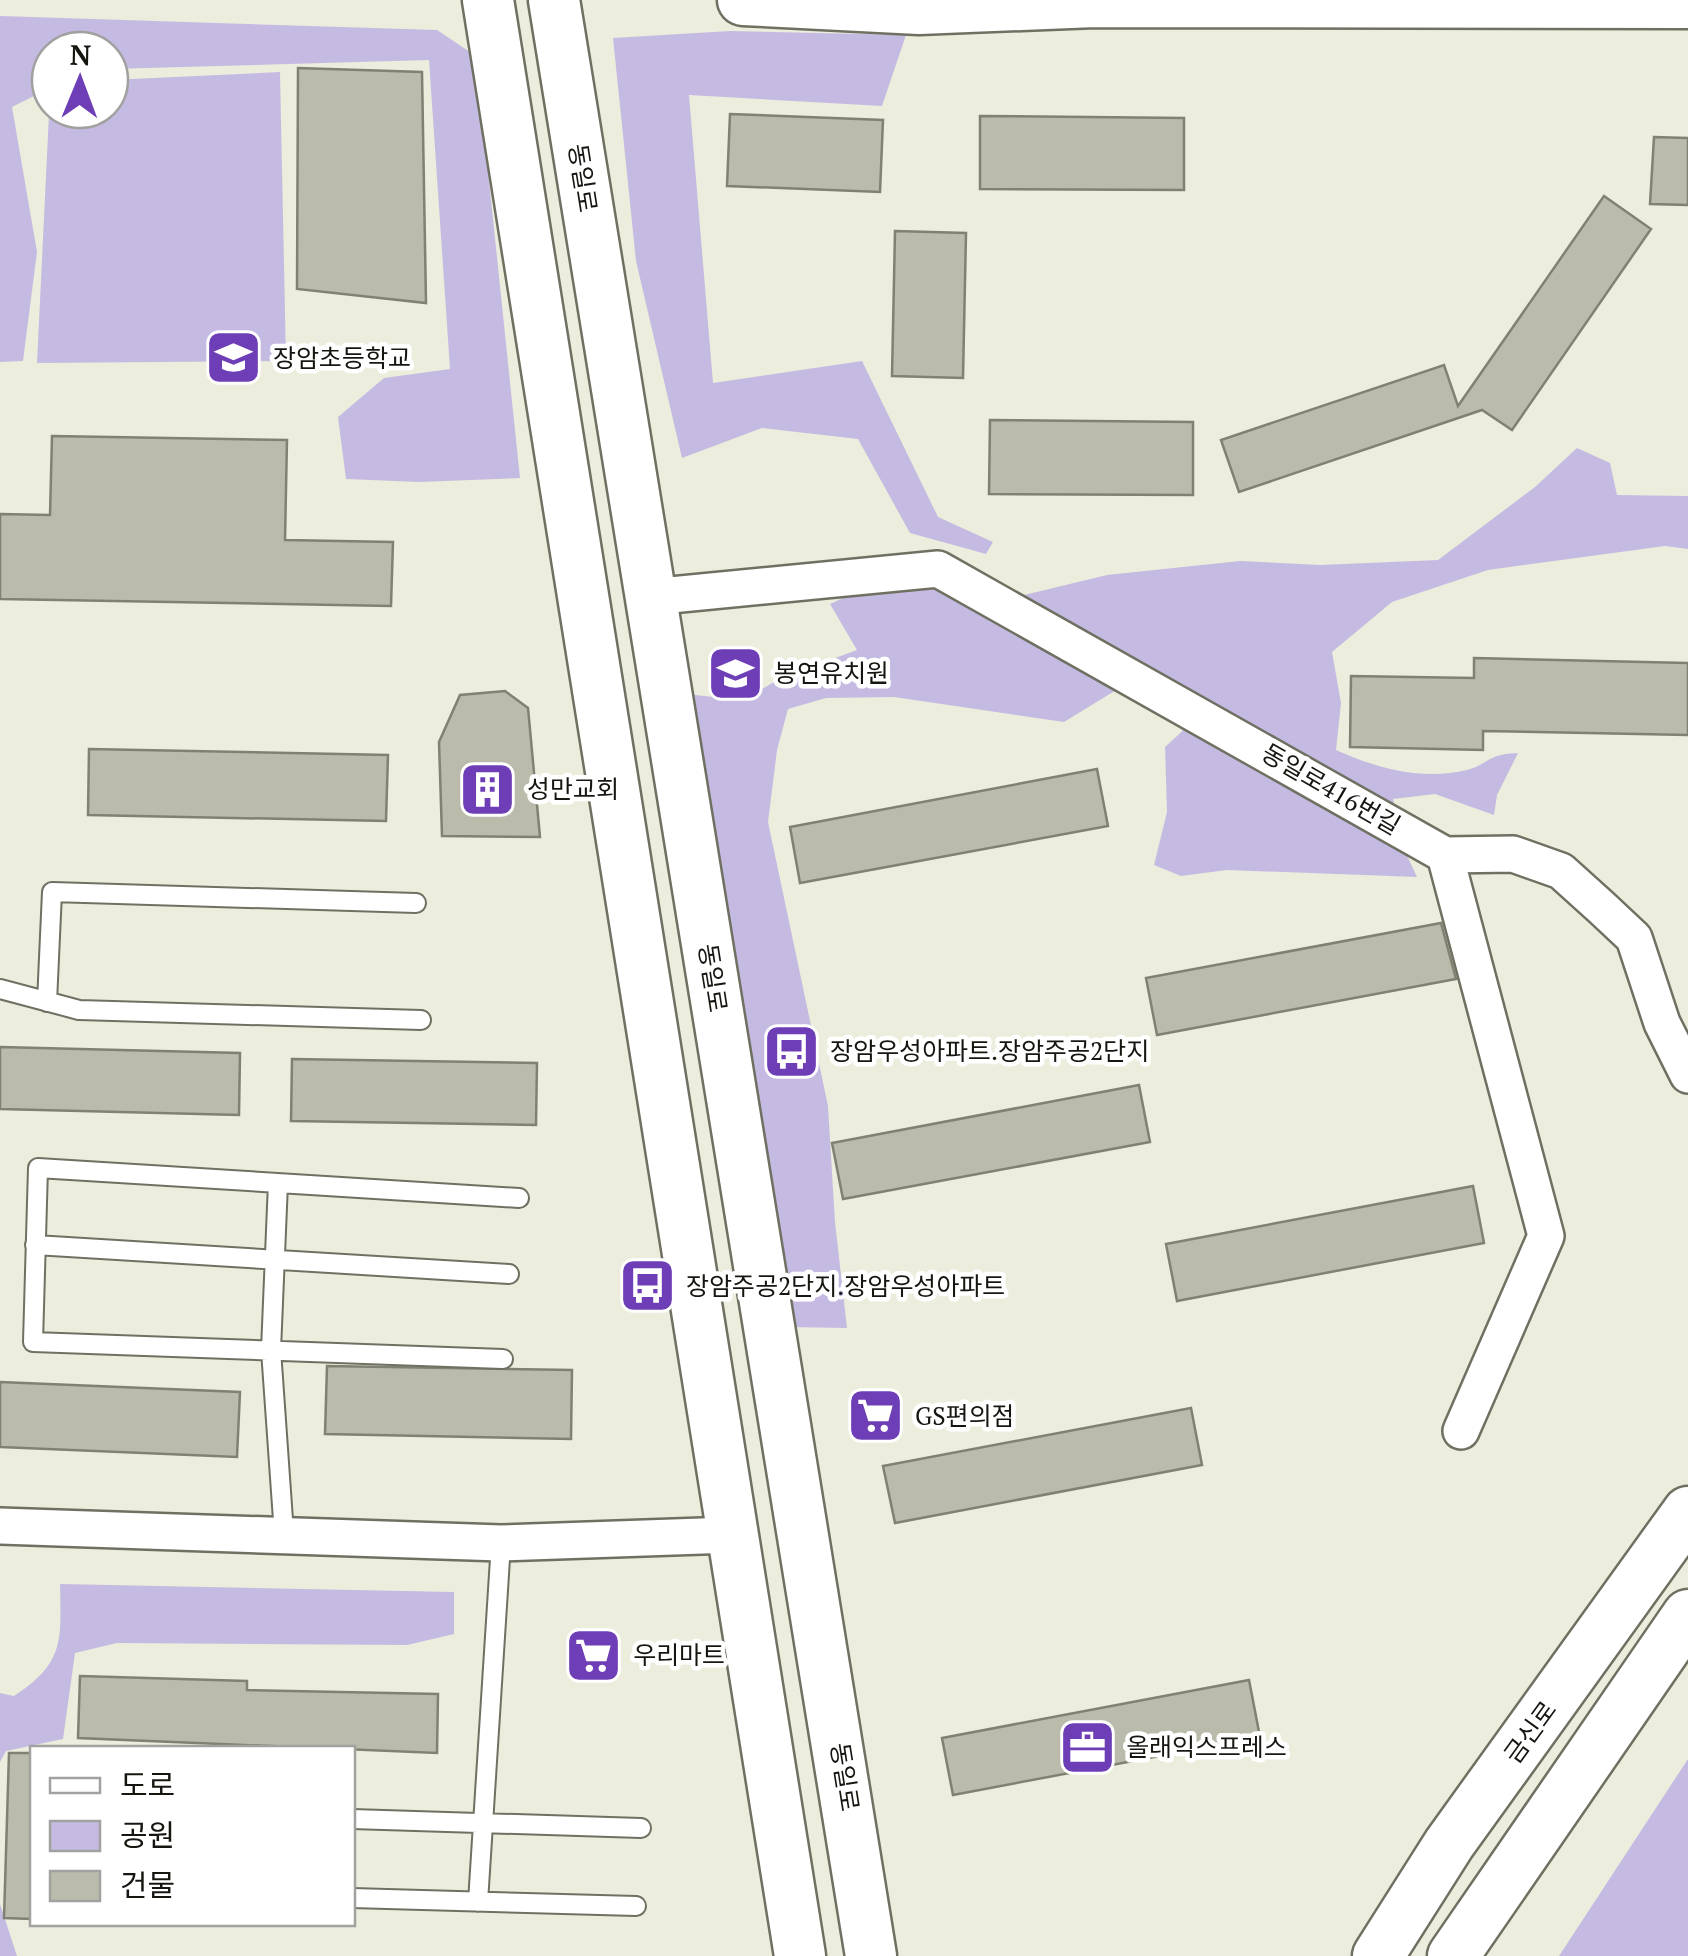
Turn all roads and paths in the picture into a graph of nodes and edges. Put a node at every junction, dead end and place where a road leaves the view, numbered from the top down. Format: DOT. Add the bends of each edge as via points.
graph roads {
  1 [pos="488,0"];
  2 [pos="554,0"];
  3 [pos="743,0"];
  4 [pos="1095,1"];
  5 [pos="1688,4"];
  6 [pos="650,597"];
  7 [pos="1445,855"];
  8 [pos="416,903"];
  9 [pos="0,989"];
  10 [pos="47,1002"];
  11 [pos="421,1020"];
  12 [pos="1688,1075"];
  13 [pos="278,1183"];
  14 [pos="520,1198"];
  15 [pos="35,1245"];
  16 [pos="274,1262"];
  17 [pos="509,1274"];
  18 [pos="270,1350"];
  19 [pos="503,1359"];
  20 [pos="1460,1430"];
  21 [pos="1688,1512"];
  22 [pos="0,1526"];
  23 [pos="284,1534"];
  24 [pos="731,1535"];
  25 [pos="502,1543"];
  26 [pos="1688,1615"];
  27 [pos="355,1819"];
  28 [pos="480,1824"];
  29 [pos="641,1828"];
  30 [pos="355,1898"];
  31 [pos="478,1902"];
  32 [pos="636,1906"];
  33 [pos="800,1956"];
  34 [pos="872,1956"];
  35 [pos="1378,1956"];
  36 [pos="1453,1956"];
  1 -- 24 [label="street"];
  2 -- 6 [label="street, 동일로"];
  3 -- 4 [label="street" via="919,9"];
  4 -- 5 [label="street"];
  6 -- 7 [label="street, 동일로416번길" via="938,569"];
  6 -- 34 [label="street, 동일로"];
  7 -- 12 [label="street" via="1512,854 1561,872 1602,908 1634,938 1662,1024"];
  7 -- 20 [label="street" via="1546,1236"];
  8 -- 10 [label="lane" via="52,892"];
  9 -- 10 [label="lane"];
  10 -- 11 [label="lane" via="80,1010"];
  13 -- 14 [label="lane"];
  13 -- 15 [label="lane" via="38,1168"];
  13 -- 16 [label="lane"];
  15 -- 16 [label="lane"];
  15 -- 18 [label="lane" via="32,1342"];
  16 -- 17 [label="lane"];
  16 -- 18 [label="lane"];
  18 -- 19 [label="lane"];
  18 -- 23 [label="lane"];
  21 -- 35 [label="street, 금신로" via="1449,1844"];
  22 -- 23 [label="street"];
  23 -- 25 [label="street"];
  24 -- 25 [label="street"];
  24 -- 33 [label="street"];
  25 -- 28 [label="lane"];
  26 -- 36 [label="street"];
  27 -- 28 [label="lane"];
  28 -- 29 [label="lane"];
  28 -- 31 [label="lane"];
  30 -- 31 [label="lane"];
  31 -- 32 [label="lane"];
}
